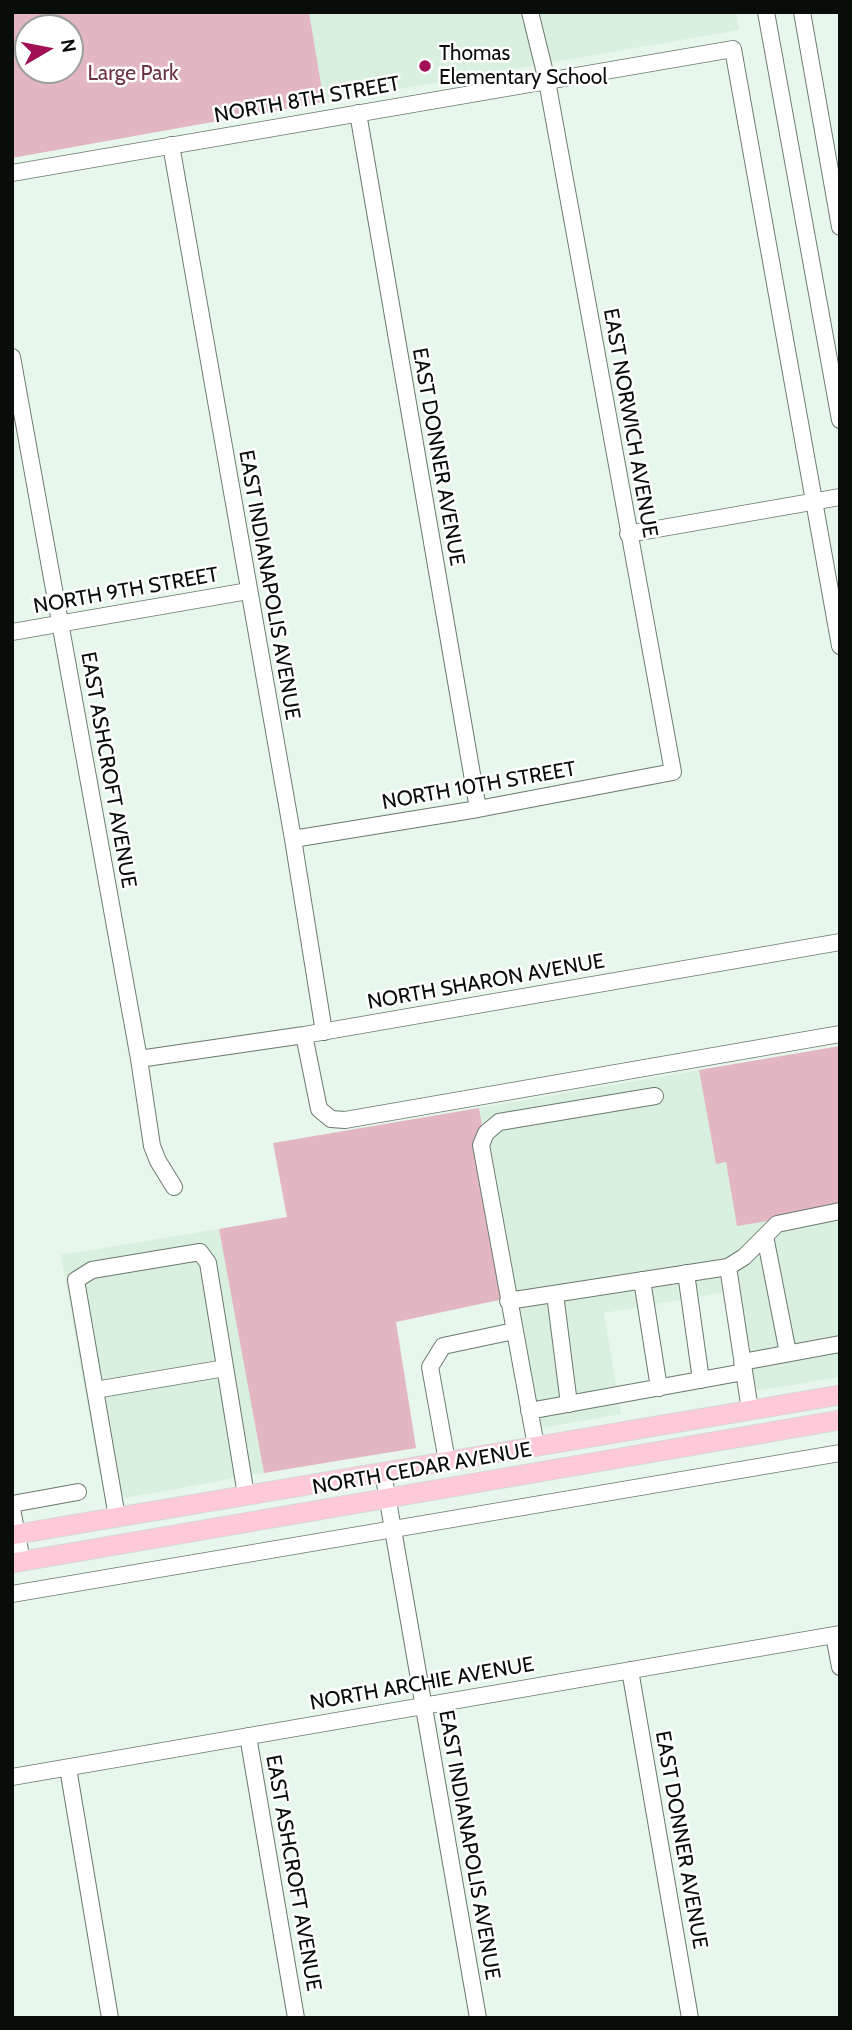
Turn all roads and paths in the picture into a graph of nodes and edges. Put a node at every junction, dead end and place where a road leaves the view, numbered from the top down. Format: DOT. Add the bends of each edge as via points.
graph roads {
  1 [pos="530,12"];
  2 [pos="766,12"];
  3 [pos="802,12"];
  4 [pos="547,81"];
  5 [pos="358,113"];
  6 [pos="170,145"];
  7 [pos="12,173"];
  8 [pos="840,227"];
  9 [pos="12,357"];
  10 [pos="840,420"];
  11 [pos="840,496"];
  12 [pos="814,501"];
  13 [pos="628,534"];
  14 [pos="248,591"];
  15 [pos="60,625"];
  16 [pos="12,632"];
  17 [pos="840,646"];
  18 [pos="673,772"];
  19 [pos="478,809"];
  20 [pos="293,839"];
  21 [pos="840,942"];
  22 [pos="324,1032"];
  23 [pos="840,1034"];
  24 [pos="304,1035"];
  25 [pos="139,1059"];
  26 [pos="655,1096"];
  27 [pos="174,1187"];
  28 [pos="840,1211"];
  29 [pos="765,1236"];
  30 [pos="728,1267"];
  31 [pos="686,1273"];
  32 [pos="642,1280"];
  33 [pos="555,1294"];
  34 [pos="508,1301"];
  35 [pos="514,1331"];
  36 [pos="840,1344"];
  37 [pos="788,1353"];
  38 [pos="743,1367"];
  39 [pos="225,1368"];
  40 [pos="701,1380"];
  41 [pos="659,1388"];
  42 [pos="95,1390"];
  43 [pos="840,1395"];
  44 [pos="569,1404"];
  45 [pos="750,1410"];
  46 [pos="529,1411"];
  47 [pos="840,1420"];
  48 [pos="536,1446"];
  49 [pos="667,1450"];
  50 [pos="840,1453"];
  51 [pos="447,1461"];
  52 [pos="383,1472"];
  53 [pos="78,1492"];
  54 [pos="246,1495"];
  55 [pos="387,1498"];
  56 [pos="12,1506"];
  57 [pos="117,1517"];
  58 [pos="393,1529"];
  59 [pos="14,1535"];
  60 [pos="17,1562"];
  61 [pos="12,1594"];
  62 [pos="837,1635"];
  63 [pos="840,1667"];
  64 [pos="630,1670"];
  65 [pos="424,1705"];
  66 [pos="248,1736"];
  67 [pos="68,1768"];
  68 [pos="12,1777"];
  69 [pos="110,2018"];
  70 [pos="296,2018"];
  71 [pos="478,2018"];
  72 [pos="690,2018"];
  1 -- 4 [label="street, EAST NORWICH AVENUE"];
  2 -- 10 [label="street"];
  3 -- 8 [label="street"];
  4 -- 5 [label="street, NORTH 8TH STREET"];
  4 -- 12 [label="street, NORTH 8TH STREET" via="733,48"];
  4 -- 13 [label="street, EAST NORWICH AVENUE"];
  5 -- 6 [label="street, NORTH 8TH STREET"];
  5 -- 19 [label="street, EAST DONNER AVENUE"];
  6 -- 7 [label="street, NORTH 8TH STREET"];
  6 -- 14 [label="street, EAST INDIANAPOLIS AVENUE"];
  9 -- 15 [label="street, EAST ASHCROFT AVENUE"];
  11 -- 12 [label="street"];
  12 -- 13 [label="street"];
  12 -- 17 [label="street"];
  13 -- 18 [label="street, EAST NORWICH AVENUE"];
  14 -- 15 [label="street, NORTH 9TH STREET"];
  14 -- 20 [label="street, EAST INDIANAPOLIS AVENUE"];
  15 -- 16 [label="street, NORTH 9TH STREET"];
  15 -- 25 [label="street, EAST ASHCROFT AVENUE"];
  18 -- 19 [label="street, NORTH 10TH STREET"];
  19 -- 20 [label="street, NORTH 10TH STREET"];
  20 -- 22 [label="street, EAST INDIANAPOLIS AVENUE"];
  21 -- 22 [label="street, NORTH SHARON AVENUE"];
  22 -- 24 [label="street, NORTH SHARON AVENUE"];
  23 -- 24 [label="street" via="345,1120 331,1119 319,1109"];
  24 -- 25 [label="street, NORTH SHARON AVENUE"];
  25 -- 27 [label="street, EAST ASHCROFT AVENUE" via="152,1146"];
  26 -- 34 [label="street" via="499,1122 486,1133 481,1145"];
  28 -- 29 [label="street" via="778,1224"];
  29 -- 30 [label="street"];
  29 -- 37 [label="street"];
  30 -- 31 [label="street"];
  30 -- 38 [label="street"];
  31 -- 32 [label="street"];
  31 -- 40 [label="street"];
  32 -- 33 [label="street"];
  32 -- 41 [label="street"];
  33 -- 34 [label="street"];
  33 -- 44 [label="street"];
  34 -- 35 [label="street"];
  35 -- 46 [label="street"];
  35 -- 51 [label="street" via="443,1346 430,1367"];
  36 -- 37 [label="street"];
  37 -- 38 [label="street"];
  38 -- 40 [label="street"];
  38 -- 45 [label="street"];
  39 -- 42 [label="street"];
  39 -- 42 [label="street" via="208,1264 200,1252 92,1270 76,1280"];
  39 -- 54 [label="street"];
  40 -- 41 [label="street"];
  41 -- 44 [label="street"];
  42 -- 57 [label="street"];
  43 -- 45 [label="main road, NORTH CEDAR AVENUE"];
  44 -- 46 [label="street"];
  45 -- 48 [label="main road, NORTH CEDAR AVENUE"];
  45 -- 49 [label="main road" via="740,1426 683,1440"];
  46 -- 48 [label="street"];
  47 -- 49 [label="main road, NORTH CEDAR AVENUE"];
  48 -- 51 [label="main road, NORTH CEDAR AVENUE"];
  49 -- 55 [label="main road, NORTH CEDAR AVENUE"];
  50 -- 58 [label="street"];
  51 -- 52 [label="main road, NORTH CEDAR AVENUE"];
  52 -- 54 [label="main road, NORTH CEDAR AVENUE"];
  52 -- 55 [label="street, EAST INDIANAPOLIS AVENUE"];
  53 -- 56 [label="street"];
  54 -- 57 [label="main road, NORTH CEDAR AVENUE"];
  55 -- 58 [label="street, EAST INDIANAPOLIS AVENUE"];
  55 -- 60 [label="main road, NORTH CEDAR AVENUE"];
  56 -- 59 [label="street"];
  57 -- 59 [label="main road, NORTH CEDAR AVENUE"];
  58 -- 61 [label="street"];
  58 -- 65 [label="street, EAST INDIANAPOLIS AVENUE"];
  59 -- 60 [label="street"];
  62 -- 63 [label="street"];
  62 -- 64 [label="street, NORTH ARCHIE AVENUE"];
  64 -- 65 [label="street, NORTH ARCHIE AVENUE"];
  64 -- 72 [label="street, EAST DONNER AVENUE"];
  65 -- 66 [label="street, NORTH ARCHIE AVENUE"];
  65 -- 71 [label="street, EAST INDIANAPOLIS AVENUE"];
  66 -- 67 [label="street, NORTH ARCHIE AVENUE"];
  66 -- 70 [label="street, EAST ASHCROFT AVENUE"];
  67 -- 68 [label="street, NORTH ARCHIE AVENUE"];
  67 -- 69 [label="street"];
}
